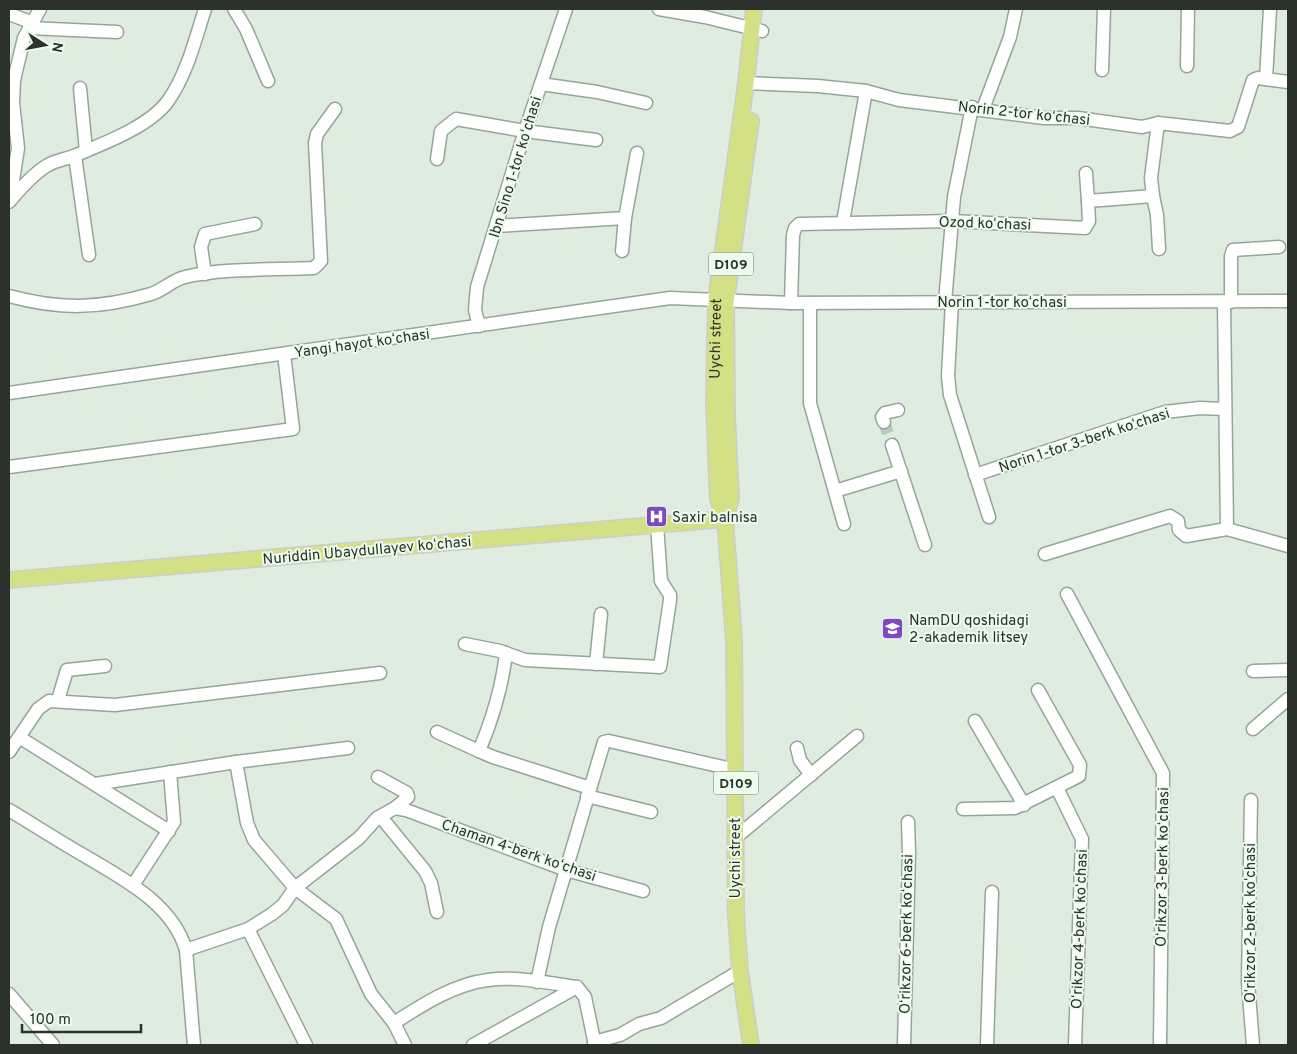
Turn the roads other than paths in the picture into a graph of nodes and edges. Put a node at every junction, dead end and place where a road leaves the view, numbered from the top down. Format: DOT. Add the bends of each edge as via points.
graph roads {
  1 [pos="40,9"];
  2 [pos="234,9"];
  3 [pos="566,9"];
  4 [pos="660,9"];
  5 [pos="754,9"];
  6 [pos="764,9"];
  7 [pos="1016,9"];
  8 [pos="1104,9"];
  9 [pos="1188,9"];
  10 [pos="1270,9"];
  11 [pos="201,11"];
  12 [pos="9,14"];
  13 [pos="30,25"];
  14 [pos="757,30"];
  15 [pos="117,32"];
  16 [pos="1187,66"];
  17 [pos="1102,70"];
  18 [pos="1266,78"];
  19 [pos="268,81"];
  20 [pos="1288,82"];
  21 [pos="751,83"];
  22 [pos="541,84"];
  23 [pos="80,88"];
  24 [pos="866,91"];
  25 [pos="11,102"];
  26 [pos="646,103"];
  27 [pos="978,108"];
  28 [pos="335,109"];
  29 [pos="12,123"];
  30 [pos="1158,123"];
  31 [pos="525,131"];
  32 [pos="596,140"];
  33 [pos="80,153"];
  34 [pos="638,153"];
  35 [pos="437,159"];
  36 [pos="1086,173"];
  37 [pos="1153,196"];
  38 [pos="10,201"];
  39 [pos="1088,201"];
  40 [pos="625,218"];
  41 [pos="952,221"];
  42 [pos="843,222"];
  43 [pos="255,224"];
  44 [pos="496,226"];
  45 [pos="1279,248"];
  46 [pos="1159,249"];
  47 [pos="622,251"];
  48 [pos="89,255"];
  49 [pos="205,274"];
  50 [pos="9,296"];
  51 [pos="721,301"];
  52 [pos="1288,301"];
  53 [pos="948,302"];
  54 [pos="1228,302"];
  55 [pos="791,303"];
  56 [pos="810,303"];
  57 [pos="480,326"];
  58 [pos="284,354"];
  59 [pos="9,393"];
  60 [pos="1224,409"];
  61 [pos="898,410"];
  62 [pos="884,422"];
  63 [pos="892,445"];
  64 [pos="9,467"];
  65 [pos="901,471"];
  66 [pos="975,475"];
  67 [pos="835,490"];
  68 [pos="989,517"];
  69 [pos="725,519"];
  70 [pos="844,524"];
  71 [pos="657,525"];
  72 [pos="1227,529"];
  73 [pos="925,545"];
  74 [pos="1288,546"];
  75 [pos="1045,554"];
  76 [pos="9,580"];
  77 [pos="1067,594"];
  78 [pos="601,614"];
  79 [pos="464,644"];
  80 [pos="506,653"];
  81 [pos="596,664"];
  82 [pos="105,666"];
  83 [pos="1288,670"];
  84 [pos="380,672"];
  85 [pos="1253,672"];
  86 [pos="1038,690"];
  87 [pos="1288,699"];
  88 [pos="58,700"];
  89 [pos="974,721"];
  90 [pos="1253,729"];
  91 [pos="437,732"];
  92 [pos="857,736"];
  93 [pos="19,737"];
  94 [pos="348,748"];
  95 [pos="797,748"];
  96 [pos="480,750"];
  97 [pos="9,752"];
  98 [pos="236,762"];
  99 [pos="736,770"];
  100 [pos="170,772"];
  101 [pos="811,776"];
  102 [pos="378,777"];
  103 [pos="95,784"];
  104 [pos="1057,788"];
  105 [pos="588,792"];
  106 [pos="1251,800"];
  107 [pos="1024,805"];
  108 [pos="395,808"];
  109 [pos="963,808"];
  110 [pos="9,810"];
  111 [pos="651,812"];
  112 [pos="381,817"];
  113 [pos="908,822"];
  114 [pos="169,831"];
  115 [pos="734,839"];
  116 [pos="566,870"];
  117 [pos="134,885"];
  118 [pos="295,888"];
  119 [pos="644,891"];
  120 [pos="992,892"];
  121 [pos="437,912"];
  122 [pos="248,929"];
  123 [pos="186,950"];
  124 [pos="740,971"];
  125 [pos="537,982"];
  126 [pos="577,986"];
  127 [pos="10,998"];
  128 [pos="394,1023"];
  129 [pos="594,1044"];
  130 [pos="54,1045"];
  131 [pos="194,1045"];
  132 [pos="306,1045"];
  133 [pos="404,1045"];
  134 [pos="473,1045"];
  135 [pos="751,1045"];
  136 [pos="904,1045"];
  137 [pos="987,1045"];
  138 [pos="1074,1045"];
  139 [pos="1160,1045"];
  140 [pos="1253,1045"];
  1 -- 13 [label="street"];
  2 -- 19 [label="street"];
  3 -- 22 [label="street, Ibn Sino 1-tor koʻchasi"];
  4 -- 14 [label="street" via="705,16"];
  5 -- 14 [label="main road, Uychi street / D109"];
  6 -- 14 [label="main road, Uychi street / D109"];
  7 -- 27 [label="street" via="1010,36"];
  8 -- 17 [label="street"];
  9 -- 16 [label="street"];
  10 -- 18 [label="street"];
  11 -- 33 [label="street" via="195,44 174,91 161,109 143,123"];
  12 -- 13 [label="street"];
  13 -- 15 [label="street"];
  13 -- 25 [label="street" via="18,59"];
  14 -- 21 [label="main road, Uychi street / D109"];
  18 -- 20 [label="street"];
  18 -- 30 [label="street, Norin 2-tor koʻchasi" via="1258,78 1251,83 1241,121 1235,130"];
  21 -- 24 [label="street, Norin 2-tor koʻchasi"];
  21 -- 51 [label="main road, Uychi street / D109"];
  22 -- 26 [label="street"];
  22 -- 31 [label="street, Ibn Sino 1-tor koʻchasi"];
  23 -- 33 [label="street"];
  24 -- 27 [label="street, Norin 2-tor koʻchasi" via="899,100"];
  24 -- 42 [label="street"];
  25 -- 29 [label="street"];
  27 -- 30 [label="street, Norin 2-tor koʻchasi" via="1142,127"];
  27 -- 41 [label="street" via="954,197"];
  28 -- 49 [label="street" via="317,134 315,143 319,265 314,268"];
  29 -- 38 [label="street" via="18,159"];
  30 -- 37 [label="street" via="1151,178"];
  31 -- 32 [label="street"];
  31 -- 35 [label="street" via="456,119 441,131"];
  31 -- 44 [label="street, Ibn Sino 1-tor koʻchasi"];
  33 -- 38 [label="street" via="47,165"];
  33 -- 48 [label="street"];
  34 -- 40 [label="street"];
  36 -- 39 [label="street"];
  37 -- 39 [label="street"];
  37 -- 46 [label="street"];
  39 -- 41 [label="street, Ozod koʻchasi" via="1089,221 1085,228"];
  40 -- 44 [label="street"];
  40 -- 47 [label="street"];
  41 -- 42 [label="street, Ozod koʻchasi"];
  41 -- 53 [label="street"];
  42 -- 55 [label="street, Ozod koʻchasi" via="804,222 795,228"];
  43 -- 49 [label="street" via="205,234 201,247"];
  44 -- 57 [label="street, Ibn Sino 1-tor koʻchasi" via="475,302"];
  45 -- 54 [label="street" via="1234,250"];
  49 -- 50 [label="street" via="176,280 150,294 84,307 63,307"];
  51 -- 55 [label="street, Norin 1-tor koʻchasi"];
  51 -- 57 [label="street, Yangi hayot koʻchasi" via="696,298 653,300"];
  51 -- 69 [label="main road, Uychi street / D109" via="714,412 718,499"];
  52 -- 54 [label="street, Norin 1-tor koʻchasi"];
  53 -- 54 [label="street, Norin 1-tor koʻchasi"];
  53 -- 56 [label="street, Norin 1-tor koʻchasi"];
  53 -- 66 [label="street" via="949,386"];
  54 -- 60 [label="street"];
  55 -- 56 [label="street, Norin 1-tor koʻchasi"];
  56 -- 67 [label="street" via="810,403"];
  57 -- 58 [label="street, Yangi hayot koʻchasi"];
  58 -- 59 [label="street, Yangi hayot koʻchasi"];
  58 -- 64 [label="street" via="292,429"];
  60 -- 66 [label="street, Norin 1-tor 3-berk koʻchasi" via="1165,412"];
  60 -- 72 [label="street"];
  61 -- 62 [label="street" via="885,413 882,416"];
  63 -- 65 [label="street"];
  65 -- 67 [label="street"];
  65 -- 73 [label="street"];
  66 -- 68 [label="street"];
  67 -- 70 [label="street"];
  69 -- 71 [label="main road, Nuriddin Ubaydullayev koʻchasi"];
  69 -- 99 [label="main road, Uychi street / D109" via="734,640"];
  71 -- 76 [label="main road, Nuriddin Ubaydullayev koʻchasi"];
  71 -- 81 [label="street" via="661,581 670,595 662,665 658,668"];
  72 -- 74 [label="street"];
  72 -- 75 [label="street" via="1186,536 1179,530 1178,521 1170,516"];
  77 -- 139 [label="street, Oʻrikzor 3-berk koʻchasi" via="1163,773"];
  78 -- 81 [label="street"];
  79 -- 80 [label="street"];
  80 -- 81 [label="street" via="525,660"];
  80 -- 96 [label="street" via="499,698"];
  82 -- 88 [label="street" via="67,670"];
  83 -- 85 [label="street"];
  84 -- 88 [label="street" via="115,705"];
  86 -- 104 [label="street" via="1081,770 1079,776"];
  87 -- 90 [label="street"];
  88 -- 93 [label="street" via="43,704"];
  89 -- 107 [label="street"];
  91 -- 96 [label="street"];
  92 -- 101 [label="street"];
  93 -- 97 [label="street"];
  93 -- 103 [label="street"];
  94 -- 98 [label="street"];
  95 -- 101 [label="street" via="800,760"];
  96 -- 105 [label="street"];
  98 -- 100 [label="street"];
  98 -- 118 [label="street" via="249,832"];
  99 -- 105 [label="street" via="606,741 602,744"];
  99 -- 115 [label="main road, Uychi street / D109"];
  100 -- 103 [label="street"];
  100 -- 114 [label="street" via="174,816"];
  101 -- 115 [label="street"];
  102 -- 108 [label="street" via="408,794"];
  103 -- 114 [label="street"];
  104 -- 107 [label="street"];
  104 -- 138 [label="street, Oʻrikzor 4-berk koʻchasi" via="1082,839"];
  105 -- 111 [label="street"];
  105 -- 116 [label="street"];
  106 -- 140 [label="street, Oʻrikzor 2-berk koʻchasi" via="1248,982"];
  107 -- 109 [label="street" via="1011,809"];
  108 -- 112 [label="street"];
  108 -- 116 [label="street, Chaman 4-berk koʻchasi"];
  110 -- 117 [label="street"];
  112 -- 118 [label="street"];
  112 -- 121 [label="street" via="425,871"];
  113 -- 136 [label="street, Oʻrikzor 6-berk koʻchasi"];
  114 -- 117 [label="street"];
  115 -- 124 [label="main road, Uychi street / D109"];
  116 -- 119 [label="street, Chaman 4-berk koʻchasi"];
  116 -- 125 [label="street"];
  117 -- 123 [label="street" via="164,911 182,937"];
  118 -- 122 [label="street" via="283,905"];
  118 -- 128 [label="street" via="336,919 371,994"];
  120 -- 137 [label="street"];
  122 -- 123 [label="street"];
  122 -- 132 [label="street"];
  123 -- 131 [label="street"];
  124 -- 129 [label="street" via="661,1018"];
  124 -- 135 [label="main road, Uychi street / D109"];
  125 -- 126 [label="street"];
  125 -- 128 [label="street" via="479,981 423,1004"];
  126 -- 129 [label="street" via="585,997"];
  126 -- 134 [label="street"];
  127 -- 130 [label="street"];
  128 -- 133 [label="street"];
}
